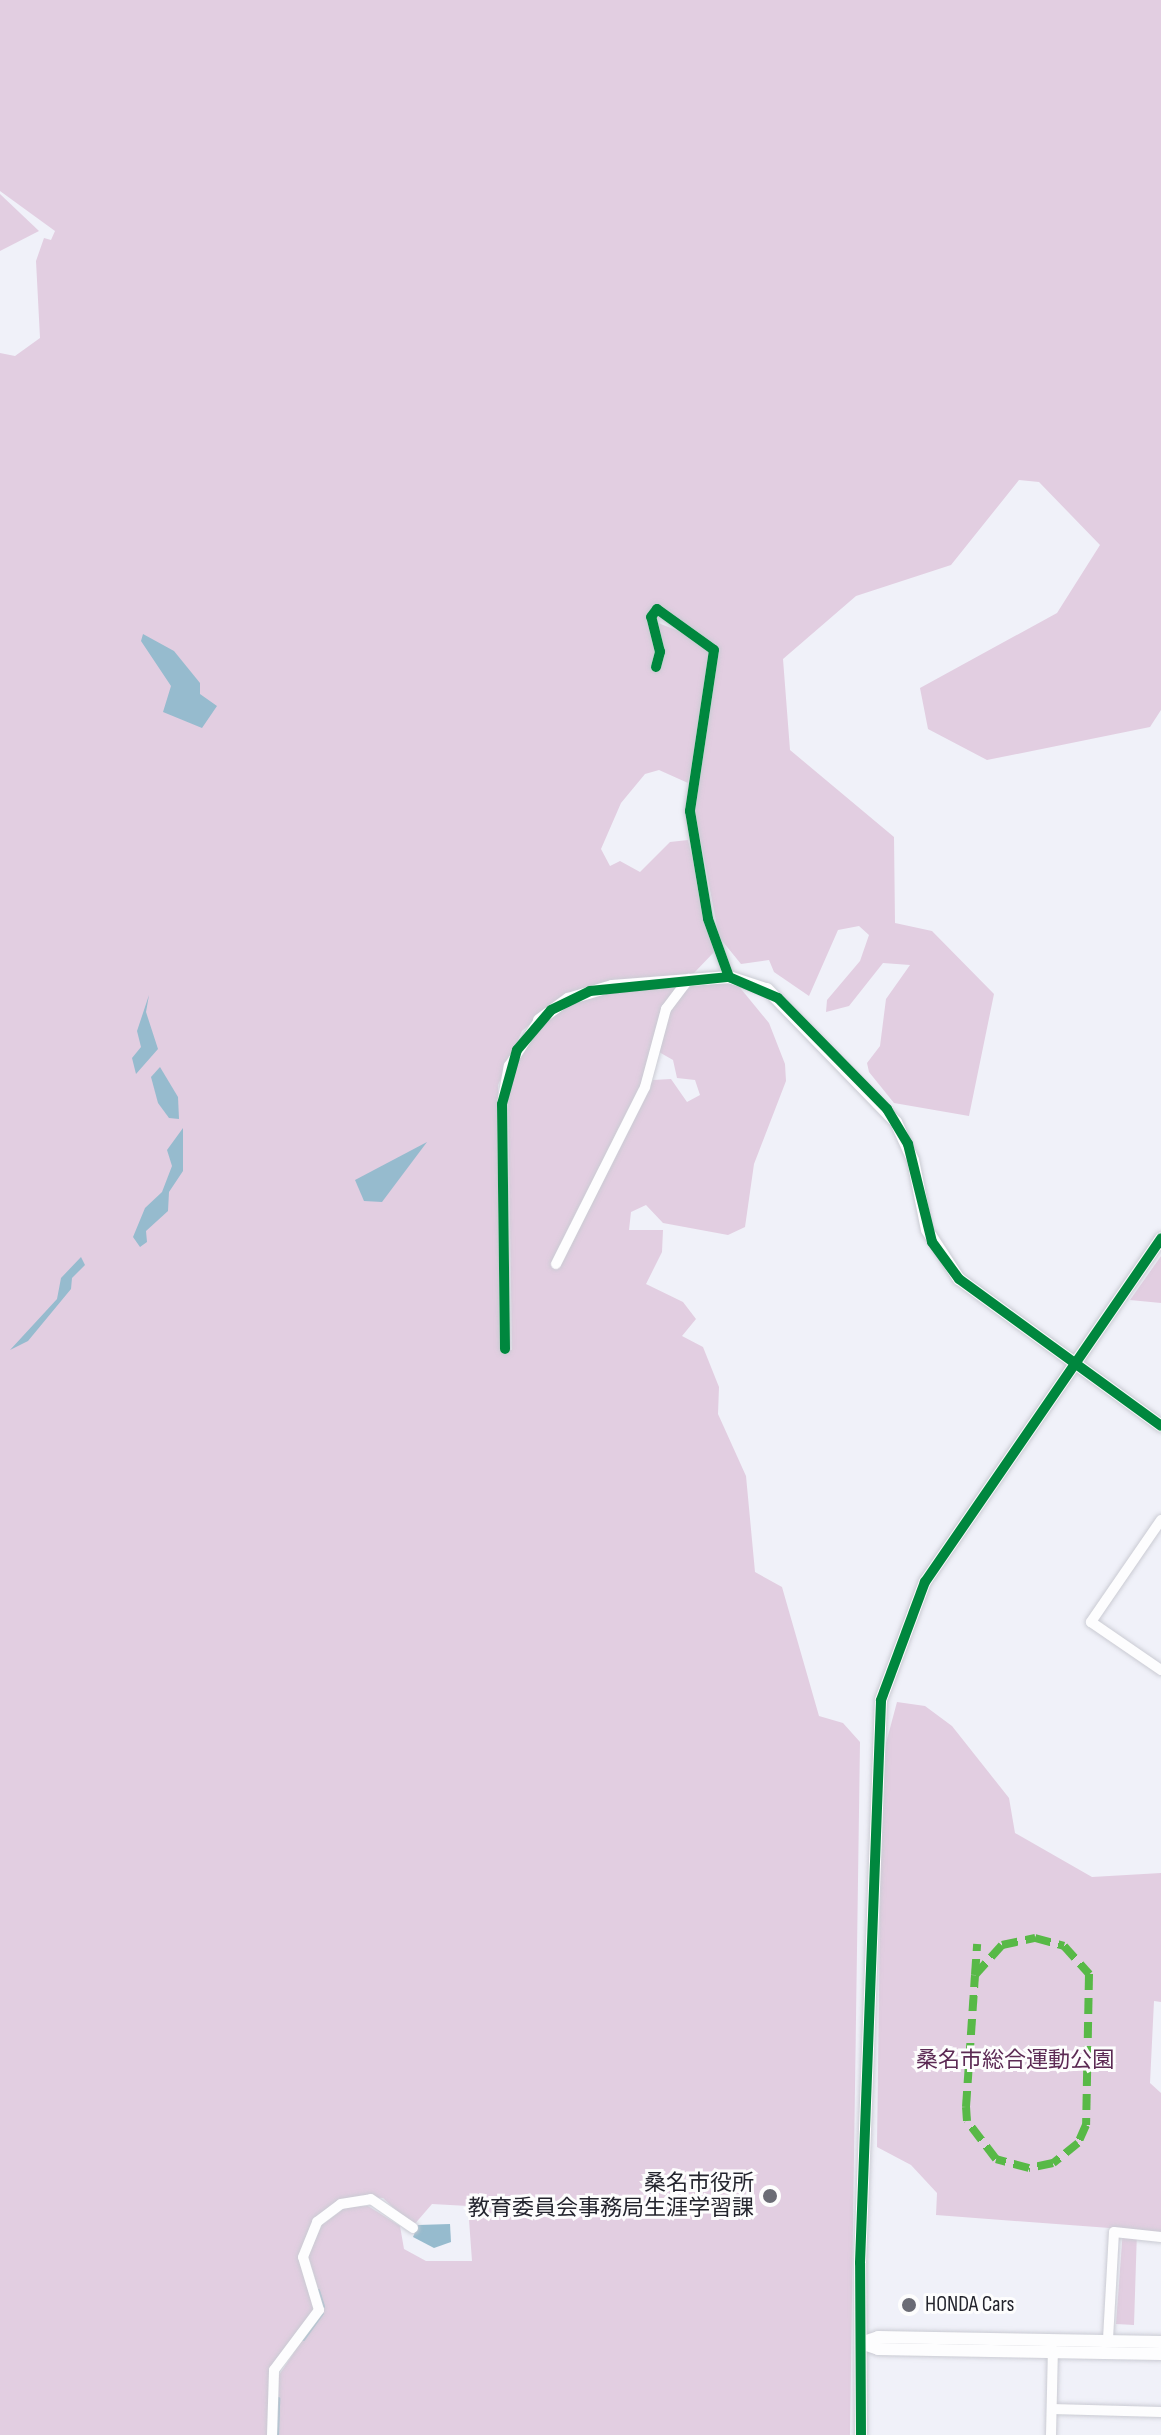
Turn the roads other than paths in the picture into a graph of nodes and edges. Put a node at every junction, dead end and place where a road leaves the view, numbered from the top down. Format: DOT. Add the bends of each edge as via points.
graph roads {
  1 [pos="656,667"];
  2 [pos="729,977"];
  3 [pos="689,979"];
  4 [pos="539,1020"];
  5 [pos="1161,1238"];
  6 [pos="556,1264"];
  7 [pos="505,1349"];
  8 [pos="1072,1364"];
  9 [pos="1161,1426"];
  10 [pos="1161,1520"];
  11 [pos="1161,1670"];
  12 [pos="413,2228"];
  13 [pos="1161,2237"];
  14 [pos="1108,2339"];
  15 [pos="1161,2342"];
  16 [pos="861,2343"];
  17 [pos="1053,2350"];
  18 [pos="1161,2354"];
  19 [pos="1052,2409"];
  20 [pos="1161,2412"];
  21 [pos="272,2435"];
  22 [pos="861,2435"];
  23 [pos="1051,2435"];
  1 -- 2 [label="street" via="660,652 651,617 657,609 713,646 690,811 708,919"];
  2 -- 3 [label="street"];
  2 -- 8 [label="street" via="778,998 887,1109 908,1144 923,1219 941,1258 975,1293"];
  3 -- 4 [label="street" via="590,991"];
  3 -- 6 [label="street" via="666,1009 630,1123"];
  4 -- 7 [label="street" via="509,1066 502,1104"];
  5 -- 8 [label="street"];
  8 -- 9 [label="street"];
  8 -- 16 [label="street" via="925,1582 881,1700"];
  10 -- 11 [label="street" via="1091,1622"];
  12 -- 21 [label="street" via="371,2199 341,2204 317,2222 303,2257 319,2310 274,2370"];
  13 -- 14 [label="street" via="1114,2232"];
  14 -- 15 [label="street"];
  14 -- 16 [label="street" via="878,2337"];
  16 -- 17 [label="street" via="878,2349"];
  16 -- 22 [label="street"];
  17 -- 18 [label="street"];
  17 -- 19 [label="street"];
  19 -- 20 [label="street"];
  19 -- 23 [label="street"];
}
